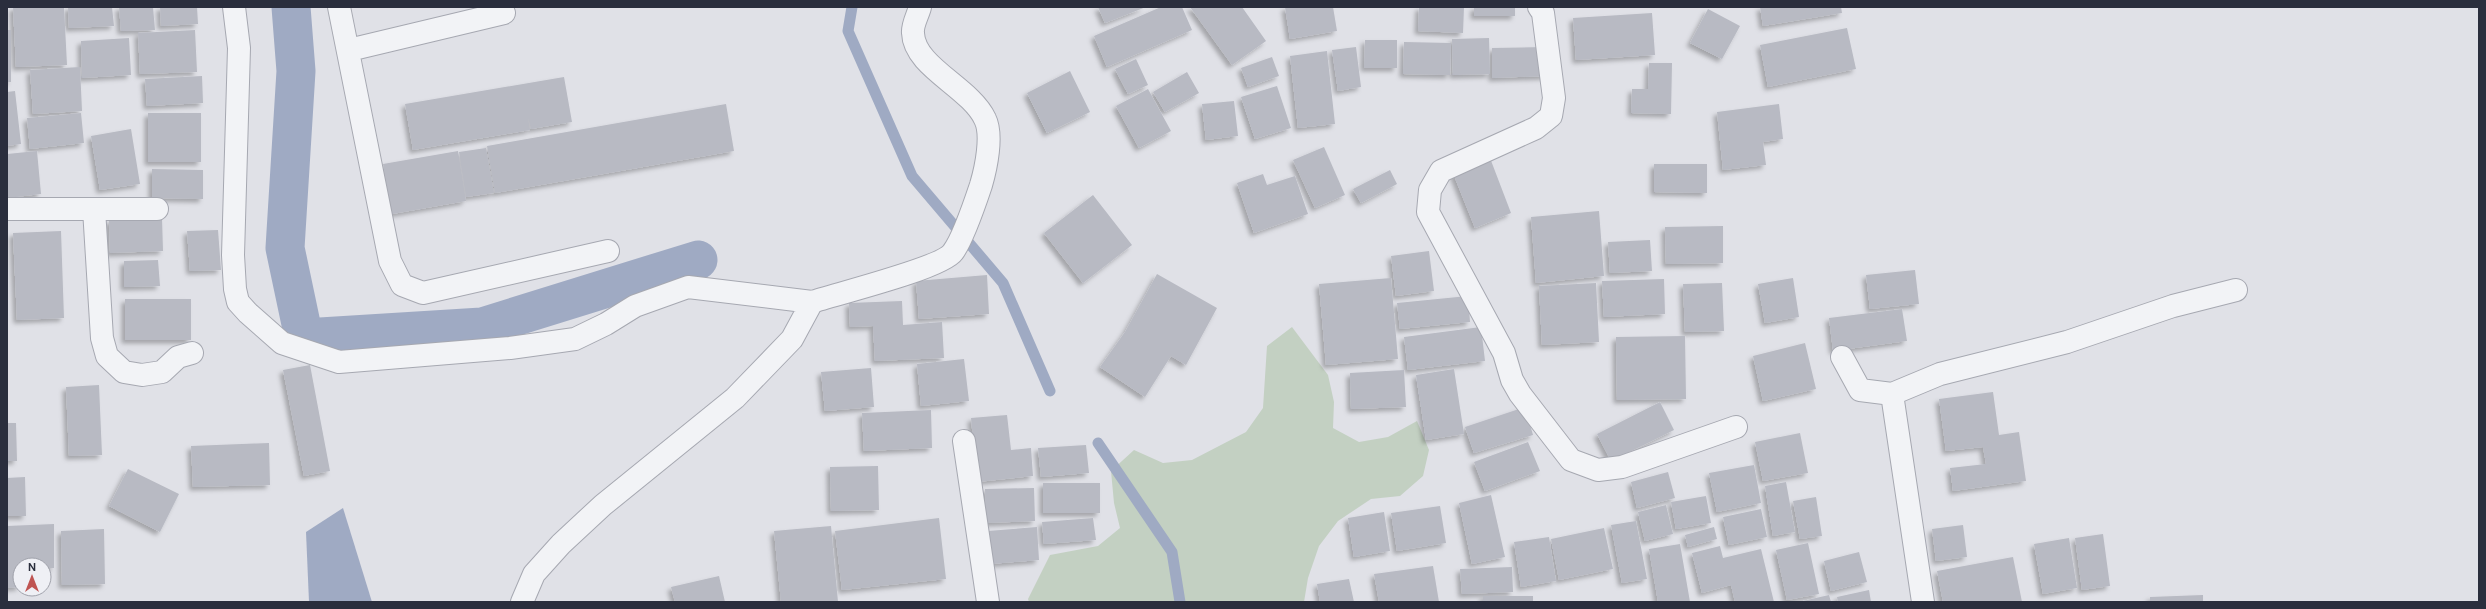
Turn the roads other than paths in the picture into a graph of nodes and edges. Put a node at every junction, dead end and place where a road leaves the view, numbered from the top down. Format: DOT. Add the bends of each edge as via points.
graph roads {
  1 [pos="234,7"];
  2 [pos="339,7"];
  3 [pos="920,7"];
  4 [pos="1539,7"];
  5 [pos="504,13"];
  6 [pos="348,50"];
  7 [pos="7,209"];
  8 [pos="94,209"];
  9 [pos="157,209"];
  10 [pos="608,251"];
  11 [pos="2236,290"];
  12 [pos="812,302"];
  13 [pos="192,353"];
  14 [pos="1842,357"];
  15 [pos="1892,394"];
  16 [pos="1736,427"];
  17 [pos="964,441"];
  18 [pos="522,602"];
  19 [pos="988,602"];
  20 [pos="1924,602"];
  1 -- 12 [label="street" via="239,48 233,248 235,289 238,302 282,343 339,362 495,350 575,339 635,306 688,287"];
  2 -- 6 [label="street"];
  3 -- 12 [label="street" via="912,33 917,50 929,64 971,99 986,120 988,144 985,170 976,200 953,253 926,268"];
  4 -- 16 [label="street" via="1543,13 1554,98 1551,116 1536,128 1441,171 1430,190 1428,212 1504,353 1512,380 1520,394 1571,460 1598,470 1622,467"];
  5 -- 6 [label="street"];
  6 -- 10 [label="street" via="390,261 402,285 423,293"];
  7 -- 8 [label="street"];
  8 -- 9 [label="street"];
  8 -- 13 [label="street" via="102,338 107,356 124,372 142,375 162,372 178,357"];
  11 -- 15 [label="street" via="2173,306 2067,342 1940,374"];
  12 -- 18 [label="street" via="792,339 735,398 603,505 561,544 534,574"];
  14 -- 15 [label="street" via="1860,390"];
  15 -- 20 [label="street"];
  17 -- 19 [label="street"];
}
